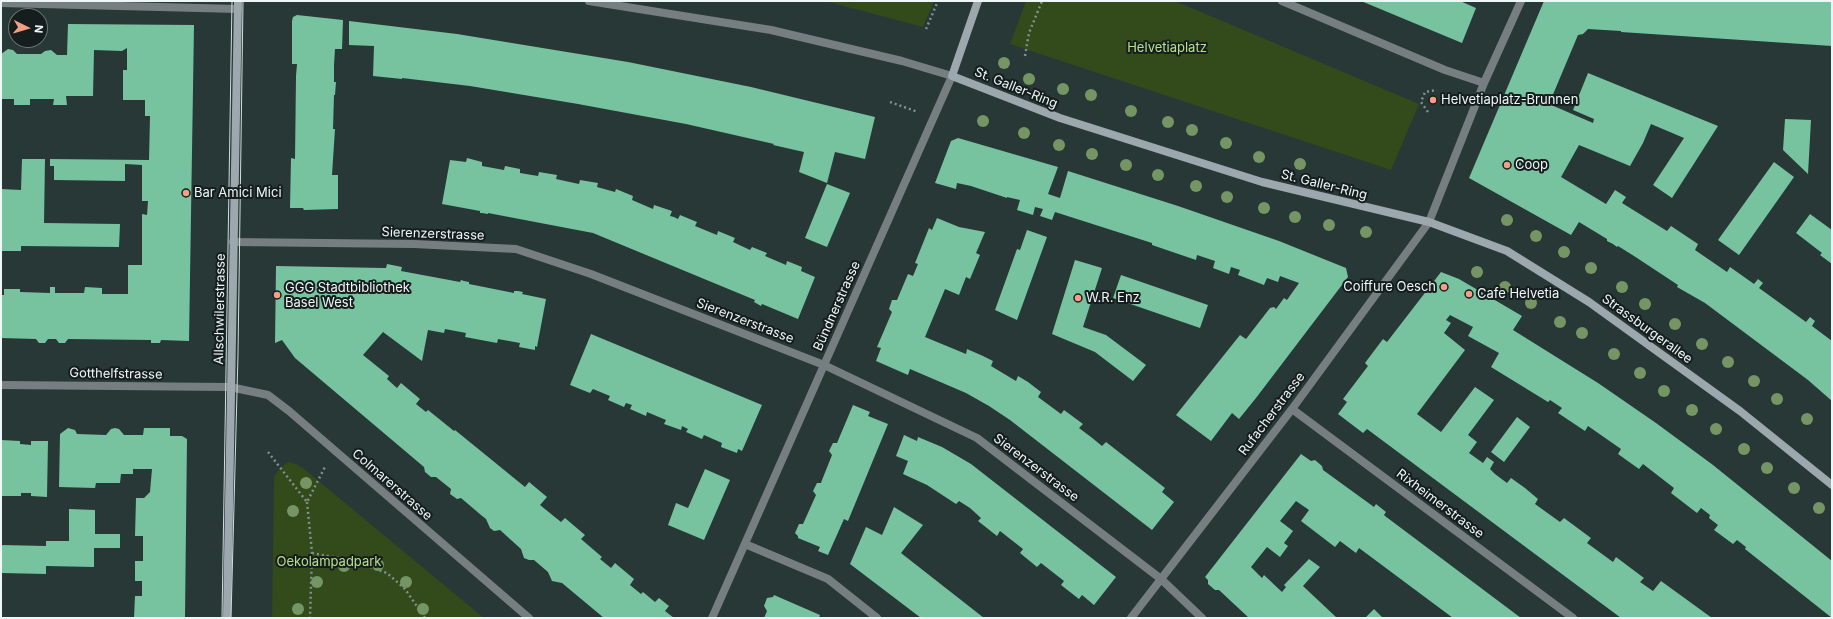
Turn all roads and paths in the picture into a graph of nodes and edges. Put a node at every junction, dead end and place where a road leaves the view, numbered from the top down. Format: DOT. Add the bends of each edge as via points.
graph roads {
  1 [pos="589,1"];
  2 [pos="938,1"];
  3 [pos="978,1"];
  4 [pos="1042,1"];
  5 [pos="1282,1"];
  6 [pos="1521,1"];
  7 [pos="1,3"];
  8 [pos="238,5"];
  9 [pos="926,29"];
  10 [pos="1025,56"];
  11 [pos="952,76"];
  12 [pos="1484,83"];
  13 [pos="1438,90"];
  14 [pos="890,102"];
  15 [pos="1428,112"];
  16 [pos="933,118"];
  17 [pos="1429,222"];
  18 [pos="233,242"];
  19 [pos="824,365"];
  20 [pos="1,385"];
  21 [pos="230,387"];
  22 [pos="1292,409"];
  23 [pos="334,450"];
  24 [pos="268,452"];
  25 [pos="1832,485"];
  26 [pos="307,502"];
  27 [pos="745,544"];
  28 [pos="312,553"];
  29 [pos="1161,579"];
  30 [pos="227,618"];
  31 [pos="310,618"];
  32 [pos="425,618"];
  33 [pos="529,618"];
  34 [pos="712,618"];
  35 [pos="877,618"];
  36 [pos="1131,618"];
  37 [pos="1202,618"];
  38 [pos="1573,618"];
  1 -- 11 [label="street, St. Galler-Ring" via="771,30 902,61"];
  2 -- 9 [label="path"];
  3 -- 11 [label="street, Bündnerstrasse"];
  4 -- 10 [label="path" via="1029,33"];
  5 -- 12 [label="street" via="1445,70"];
  6 -- 12 [label="street, Rufacherstrasse"];
  7 -- 8 [label="street"];
  8 -- 18 [label="street, Allschwilerstrasse"];
  11 -- 16 [label="street, Bündnerstrasse"];
  11 -- 17 [label="street, St. Galler-Ring" via="1060,118 1262,182"];
  12 -- 17 [label="street, Rufacherstrasse"];
  13 -- 15 [label="path" via="1425,92 1421,102"];
  14 -- 16 [label="path"];
  16 -- 19 [label="street, Bündnerstrasse"];
  17 -- 22 [label="street, Rufacherstrasse"];
  17 -- 25 [label="street, Strassburgerallee" via="1507,251 1589,302 1740,411"];
  18 -- 19 [label="street, Sierenzerstrasse" via="414,244 516,249 591,274"];
  18 -- 21 [label="street, Allschwilerstrasse"];
  19 -- 27 [label="street, Bündnerstrasse"];
  19 -- 29 [label="street, Sierenzerstrasse" via="977,438"];
  20 -- 21 [label="street, Gotthelfstrasse"];
  21 -- 23 [label="street, Colmarerstrasse" via="268,395"];
  21 -- 30 [label="street, Allschwilerstrasse"];
  22 -- 29 [label="street, Rufacherstrasse"];
  22 -- 38 [label="street, Rixheimerstrasse"];
  23 -- 26 [label="path"];
  23 -- 33 [label="street, Colmarerstrasse"];
  24 -- 26 [label="path"];
  26 -- 28 [label="path"];
  27 -- 34 [label="street, Bündnerstrasse"];
  27 -- 35 [label="street" via="828,579"];
  28 -- 31 [label="path"];
  28 -- 32 [label="path" via="354,561 386,573 405,589"];
  29 -- 36 [label="street, Rufacherstrasse"];
  29 -- 37 [label="street, Sierenzerstrasse"];
}
